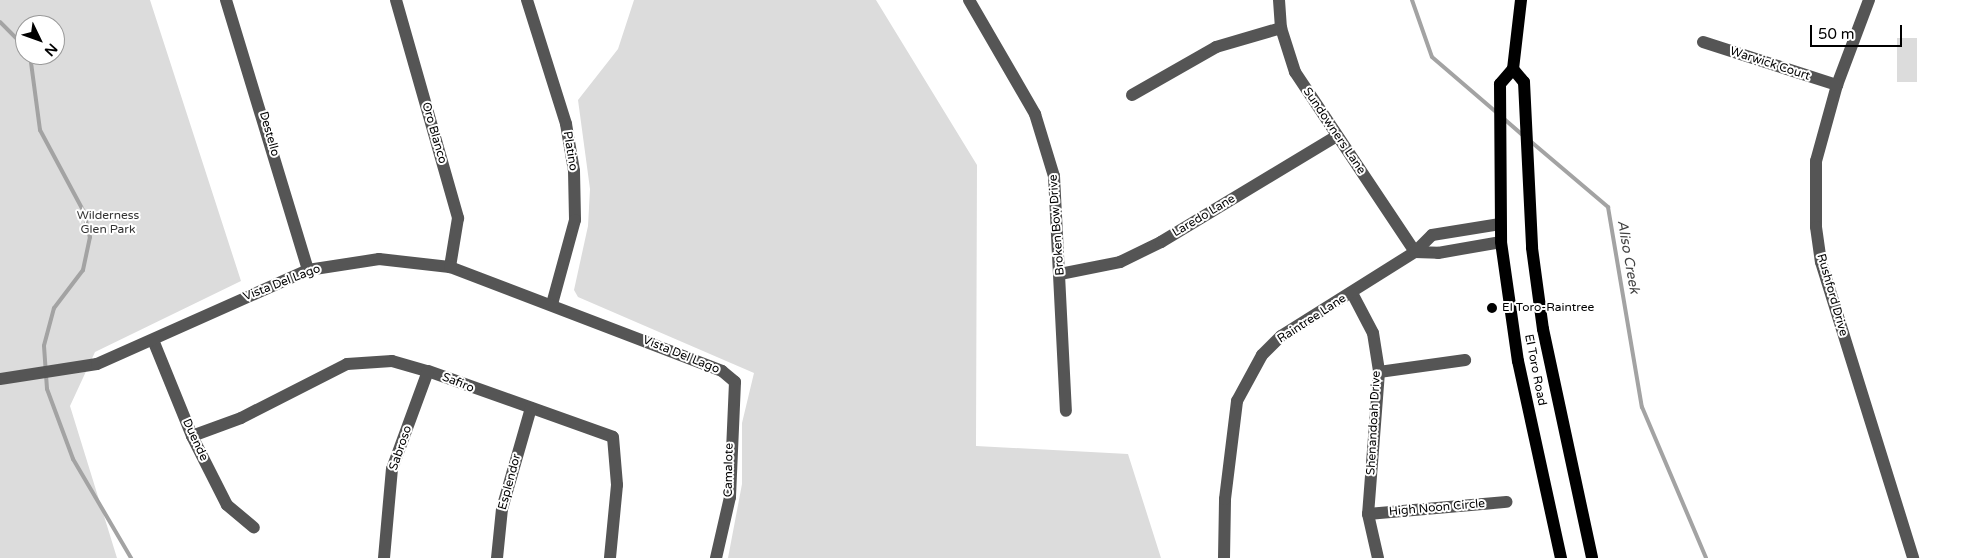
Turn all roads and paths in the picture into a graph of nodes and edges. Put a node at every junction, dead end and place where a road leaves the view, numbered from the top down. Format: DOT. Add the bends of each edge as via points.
graph roads {
  1 [pos="226,0"];
  2 [pos="396,0"];
  3 [pos="527,0"];
  4 [pos="969,0"];
  5 [pos="1279,0"];
  6 [pos="1521,0"];
  7 [pos="1869,0"];
  8 [pos="1281,28"];
  9 [pos="1703,42"];
  10 [pos="1513,69"];
  11 [pos="1837,85"];
  12 [pos="1132,95"];
  13 [pos="1337,136"];
  14 [pos="1500,224"];
  15 [pos="1452,231"];
  16 [pos="1501,242"];
  17 [pos="1455,250"];
  18 [pos="1415,252"];
  19 [pos="450,267"];
  20 [pos="308,270"];
  21 [pos="1060,274"];
  22 [pos="1352,292"];
  23 [pos="552,304"];
  24 [pos="153,340"];
  25 [pos="1465,360"];
  26 [pos="428,371"];
  27 [pos="1379,372"];
  28 [pos="0,379"];
  29 [pos="735,382"];
  30 [pos="531,408"];
  31 [pos="1066,411"];
  32 [pos="192,436"];
  33 [pos="1506,502"];
  34 [pos="1368,514"];
  35 [pos="254,528"];
  36 [pos="384,558"];
  37 [pos="497,558"];
  38 [pos="610,558"];
  39 [pos="716,558"];
  40 [pos="1224,558"];
  41 [pos="1378,558"];
  42 [pos="1561,558"];
  43 [pos="1592,558"];
  44 [pos="1914,558"];
  1 -- 20 [label="street, Destello"];
  2 -- 19 [label="street, Oro Blanco" via="458,218"];
  3 -- 23 [label="street, Platino" via="566,124 574,171 575,220"];
  4 -- 21 [label="street, Broken Bow Drive" via="1035,114 1046,145 1054,176"];
  5 -- 8 [label="street, Sundowners Lane"];
  6 -- 10 [label="main road"];
  7 -- 11 [label="street, Rushford Drive"];
  8 -- 12 [label="street" via="1216,47"];
  8 -- 13 [label="street, Sundowners Lane" via="1295,72"];
  9 -- 11 [label="street, Warwick Court"];
  10 -- 14 [label="main road, El Toro Road" via="1500,84"];
  10 -- 43 [label="main road, El Toro Road" via="1524,82 1528,176 1543,329"];
  11 -- 44 [label="street, Rushford Drive" via="1816,161 1813,194 1821,262"];
  13 -- 18 [label="street, Sundowners Lane"];
  13 -- 21 [label="street, Laredo Lane" via="1161,242 1120,262"];
  14 -- 15 [label="street, Raintree Lane"];
  14 -- 16 [label="main road, El Toro Road"];
  15 -- 17 [label="street"];
  15 -- 18 [label="street, Raintree Lane" via="1432,235"];
  16 -- 17 [label="street, Raintree Lane"];
  16 -- 42 [label="main road, El Toro Road" via="1518,361"];
  17 -- 18 [label="street, Raintree Lane"];
  18 -- 22 [label="street, Raintree Lane"];
  19 -- 20 [label="street, Vista Del Lago" via="379,259"];
  19 -- 23 [label="street, Vista Del Lago"];
  20 -- 24 [label="street, Vista Del Lago"];
  21 -- 31 [label="street, Broken Bow Drive"];
  22 -- 27 [label="street, Shenandoah Drive" via="1373,333"];
  22 -- 40 [label="street, Raintree Lane" via="1281,336 1246,378 1234,424"];
  23 -- 29 [label="street, Vista Del Lago" via="722,371"];
  24 -- 28 [label="street, Vista Del Lago" via="98,364"];
  24 -- 32 [label="street, Duende"];
  25 -- 27 [label="street"];
  26 -- 30 [label="street, Safiro"];
  26 -- 32 [label="street, Safiro" via="392,361 347,364 241,418"];
  26 -- 36 [label="street, Sabroso" via="392,469"];
  27 -- 34 [label="street, Shenandoah Drive"];
  29 -- 39 [label="street, Camalote" via="730,496"];
  30 -- 37 [label="street, Esplendor" via="502,509"];
  30 -- 38 [label="street, Safiro" via="613,437 617,485"];
  32 -- 35 [label="street, Duende" via="227,505"];
  33 -- 34 [label="street, High Noon Circle"];
  34 -- 41 [label="street, Shenandoah Drive"];
}
